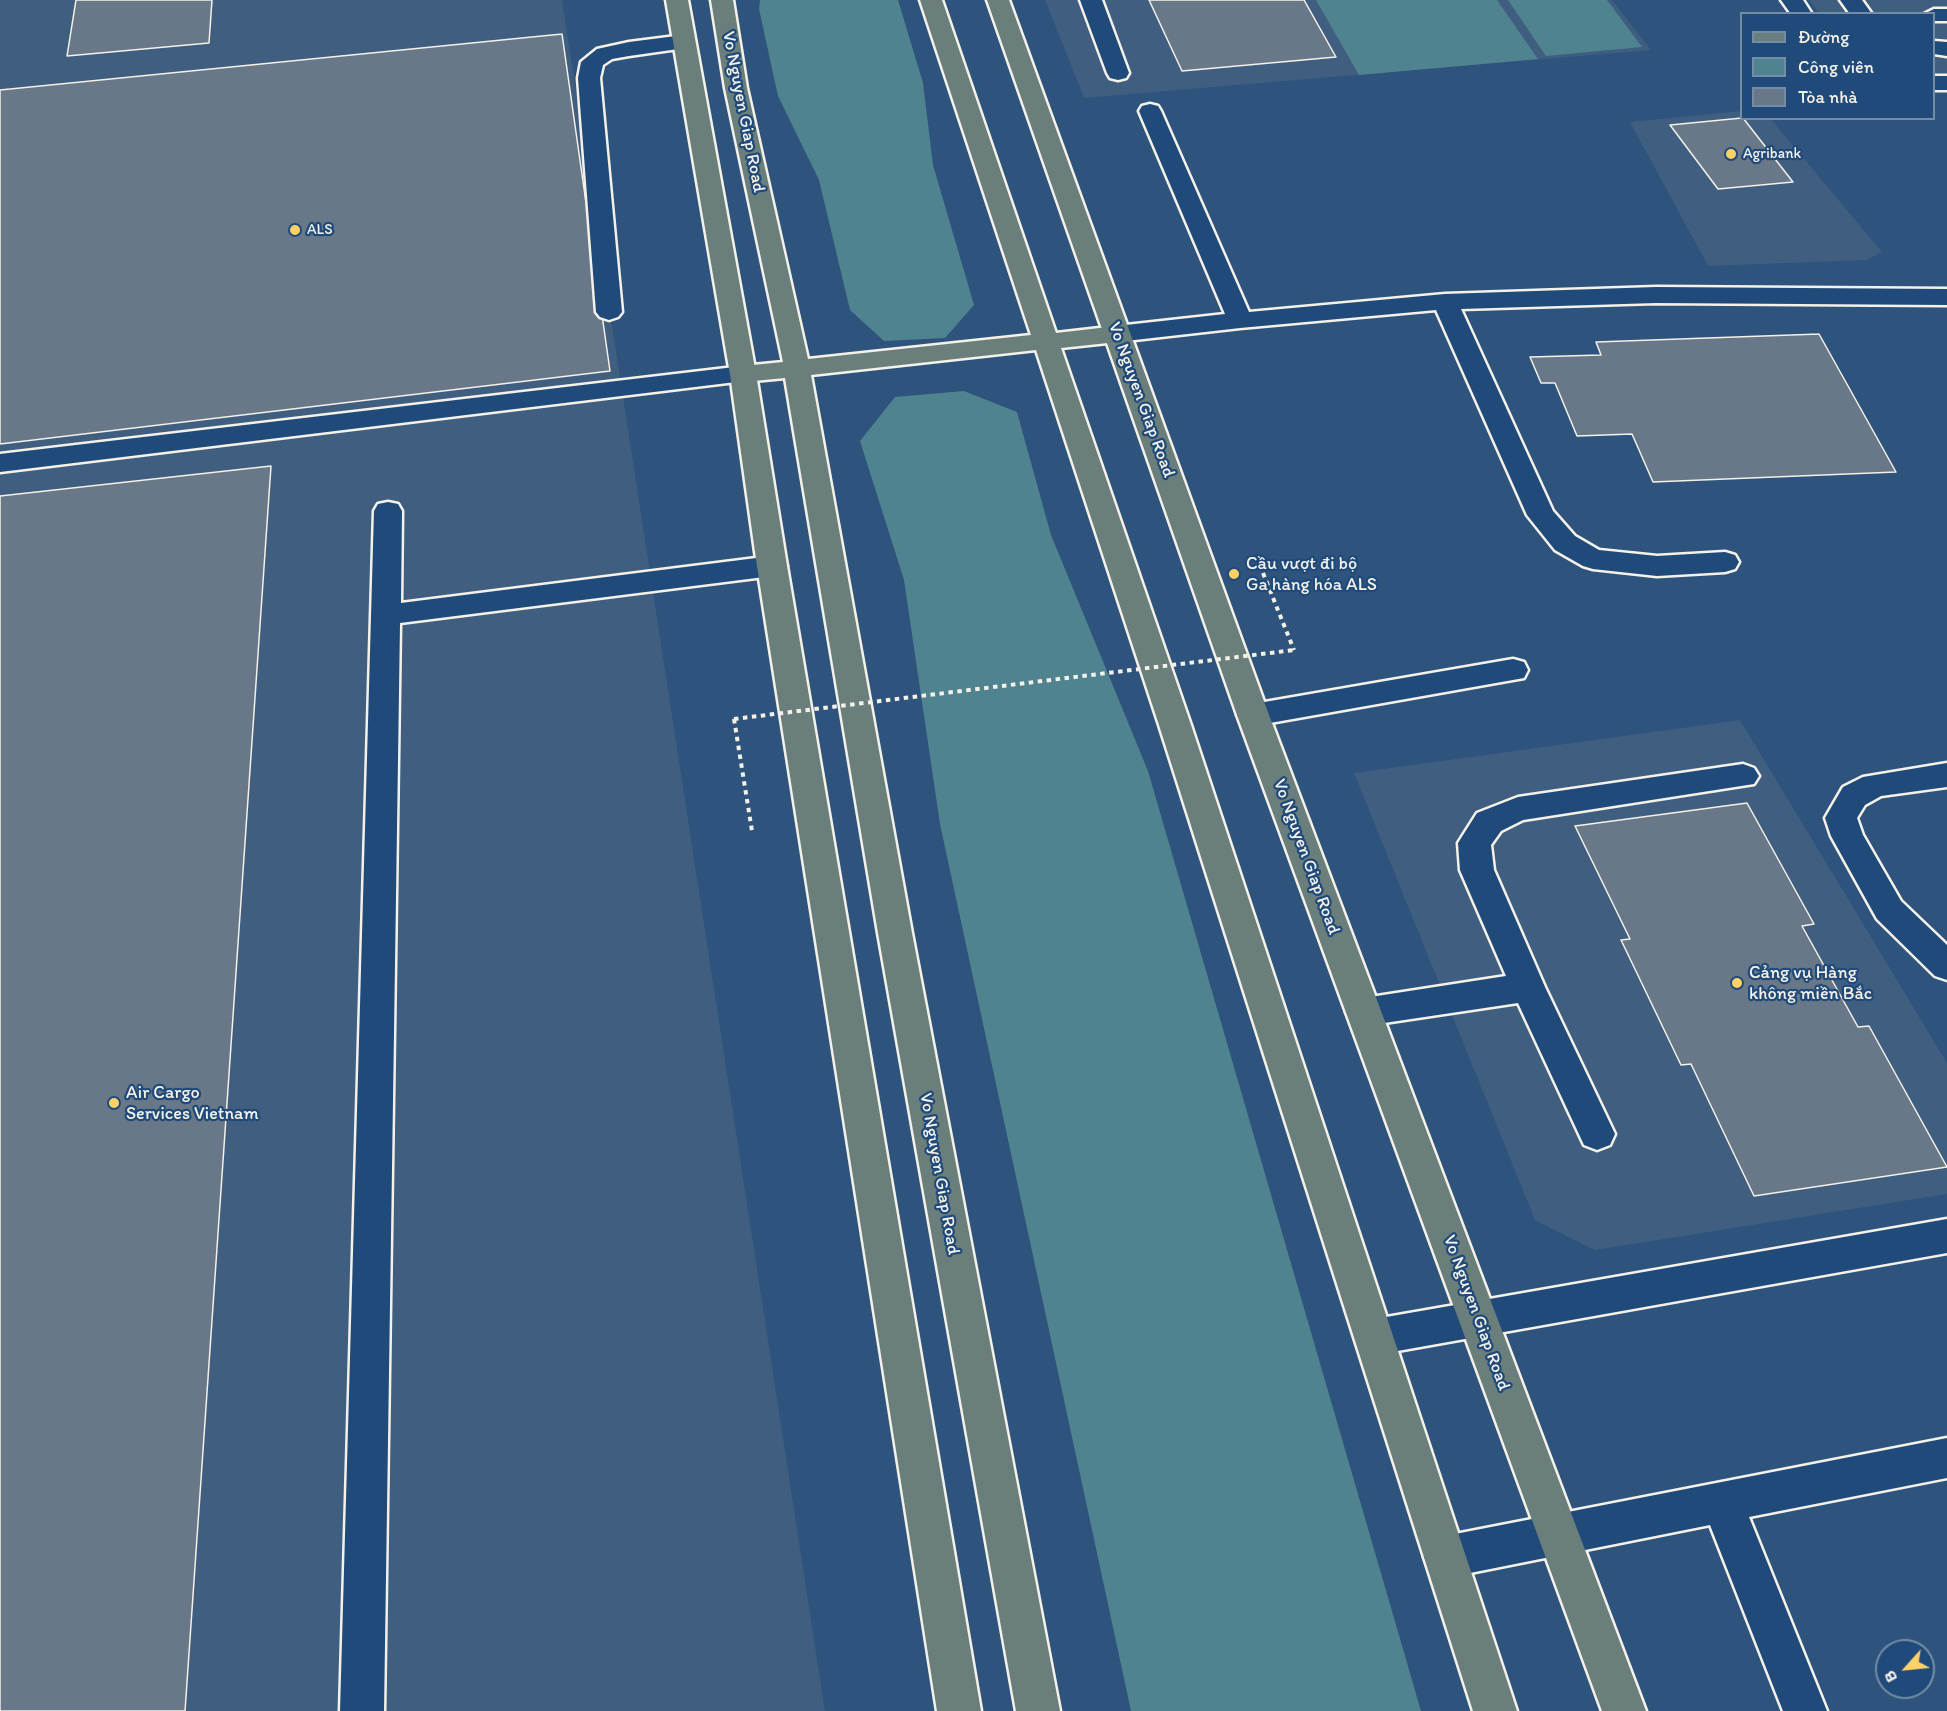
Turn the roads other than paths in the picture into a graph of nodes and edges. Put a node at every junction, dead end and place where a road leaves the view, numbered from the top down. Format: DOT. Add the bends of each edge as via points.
graph roads {
  1 [pos="677,0"];
  2 [pos="722,0"];
  3 [pos="931,0"];
  4 [pos="998,0"];
  5 [pos="1091,0"];
  6 [pos="1851,0"];
  7 [pos="1860,12"];
  8 [pos="684,42"];
  9 [pos="1118,73"];
  10 [pos="1150,111"];
  11 [pos="1947,297"];
  12 [pos="1445,302"];
  13 [pos="609,312"];
  14 [pos="1240,320"];
  15 [pos="1116,334"];
  16 [pos="1047,341"];
  17 [pos="797,368"];
  18 [pos="743,374"];
  19 [pos="0,463"];
  20 [pos="388,511"];
  21 [pos="1725,562"];
  22 [pos="772,567"];
  23 [pos="387,615"];
  24 [pos="1512,670"];
  25 [pos="1253,715"];
  26 [pos="1947,775"];
  27 [pos="1743,776"];
  28 [pos="1947,966"];
  29 [pos="1528,987"];
  30 [pos="1364,1012"];
  31 [pos="1597,1134"];
  32 [pos="1947,1236"];
  33 [pos="1478,1317"];
  34 [pos="1375,1337"];
  35 [pos="1947,1458"];
  36 [pos="1722,1502"];
  37 [pos="1557,1534"];
  38 [pos="1445,1557"];
  39 [pos="362,1711"];
  40 [pos="959,1711"];
  41 [pos="1038,1711"];
  42 [pos="1495,1711"];
  43 [pos="1624,1711"];
  44 [pos="1805,1711"];
  1 -- 8 [label="main road"];
  2 -- 17 [label="main road, Vo Nguyen Giap Road" via="736,88"];
  3 -- 16 [label="main road"];
  4 -- 15 [label="main road, Vo Nguyen Giap Road"];
  5 -- 9 [label="street"];
  6 -- 7 [label="street"];
  8 -- 13 [label="street" via="604,54 592,62 589,78"];
  8 -- 18 [label="main road"];
  10 -- 14 [label="street"];
  11 -- 12 [label="street" via="1656,295"];
  12 -- 14 [label="street"];
  12 -- 21 [label="street" via="1541,514 1565,543 1593,559 1657,566"];
  14 -- 15 [label="street"];
  15 -- 16 [label="main road"];
  15 -- 25 [label="main road, Vo Nguyen Giap Road"];
  16 -- 17 [label="main road"];
  16 -- 34 [label="main road"];
  17 -- 18 [label="main road"];
  17 -- 41 [label="main road, Vo Nguyen Giap Road" via="893,922"];
  18 -- 19 [label="street"];
  18 -- 22 [label="main road"];
  20 -- 23 [label="street"];
  22 -- 23 [label="street"];
  22 -- 40 [label="main road"];
  23 -- 39 [label="street"];
  24 -- 25 [label="street"];
  25 -- 30 [label="main road, Vo Nguyen Giap Road"];
  26 -- 28 [label="street" via="1874,784 1854,796 1841,818 1847,836 1889,910"];
  27 -- 29 [label="street" via="1518,809 1489,822 1474,843 1477,870"];
  29 -- 30 [label="street"];
  29 -- 31 [label="street"];
  30 -- 33 [label="main road, Vo Nguyen Giap Road"];
  32 -- 33 [label="street"];
  33 -- 34 [label="street"];
  33 -- 37 [label="main road, Vo Nguyen Giap Road"];
  34 -- 38 [label="main road"];
  35 -- 36 [label="street"];
  36 -- 37 [label="street"];
  36 -- 44 [label="street"];
  37 -- 38 [label="street"];
  37 -- 43 [label="main road, Vo Nguyen Giap Road"];
  38 -- 42 [label="main road"];
}
